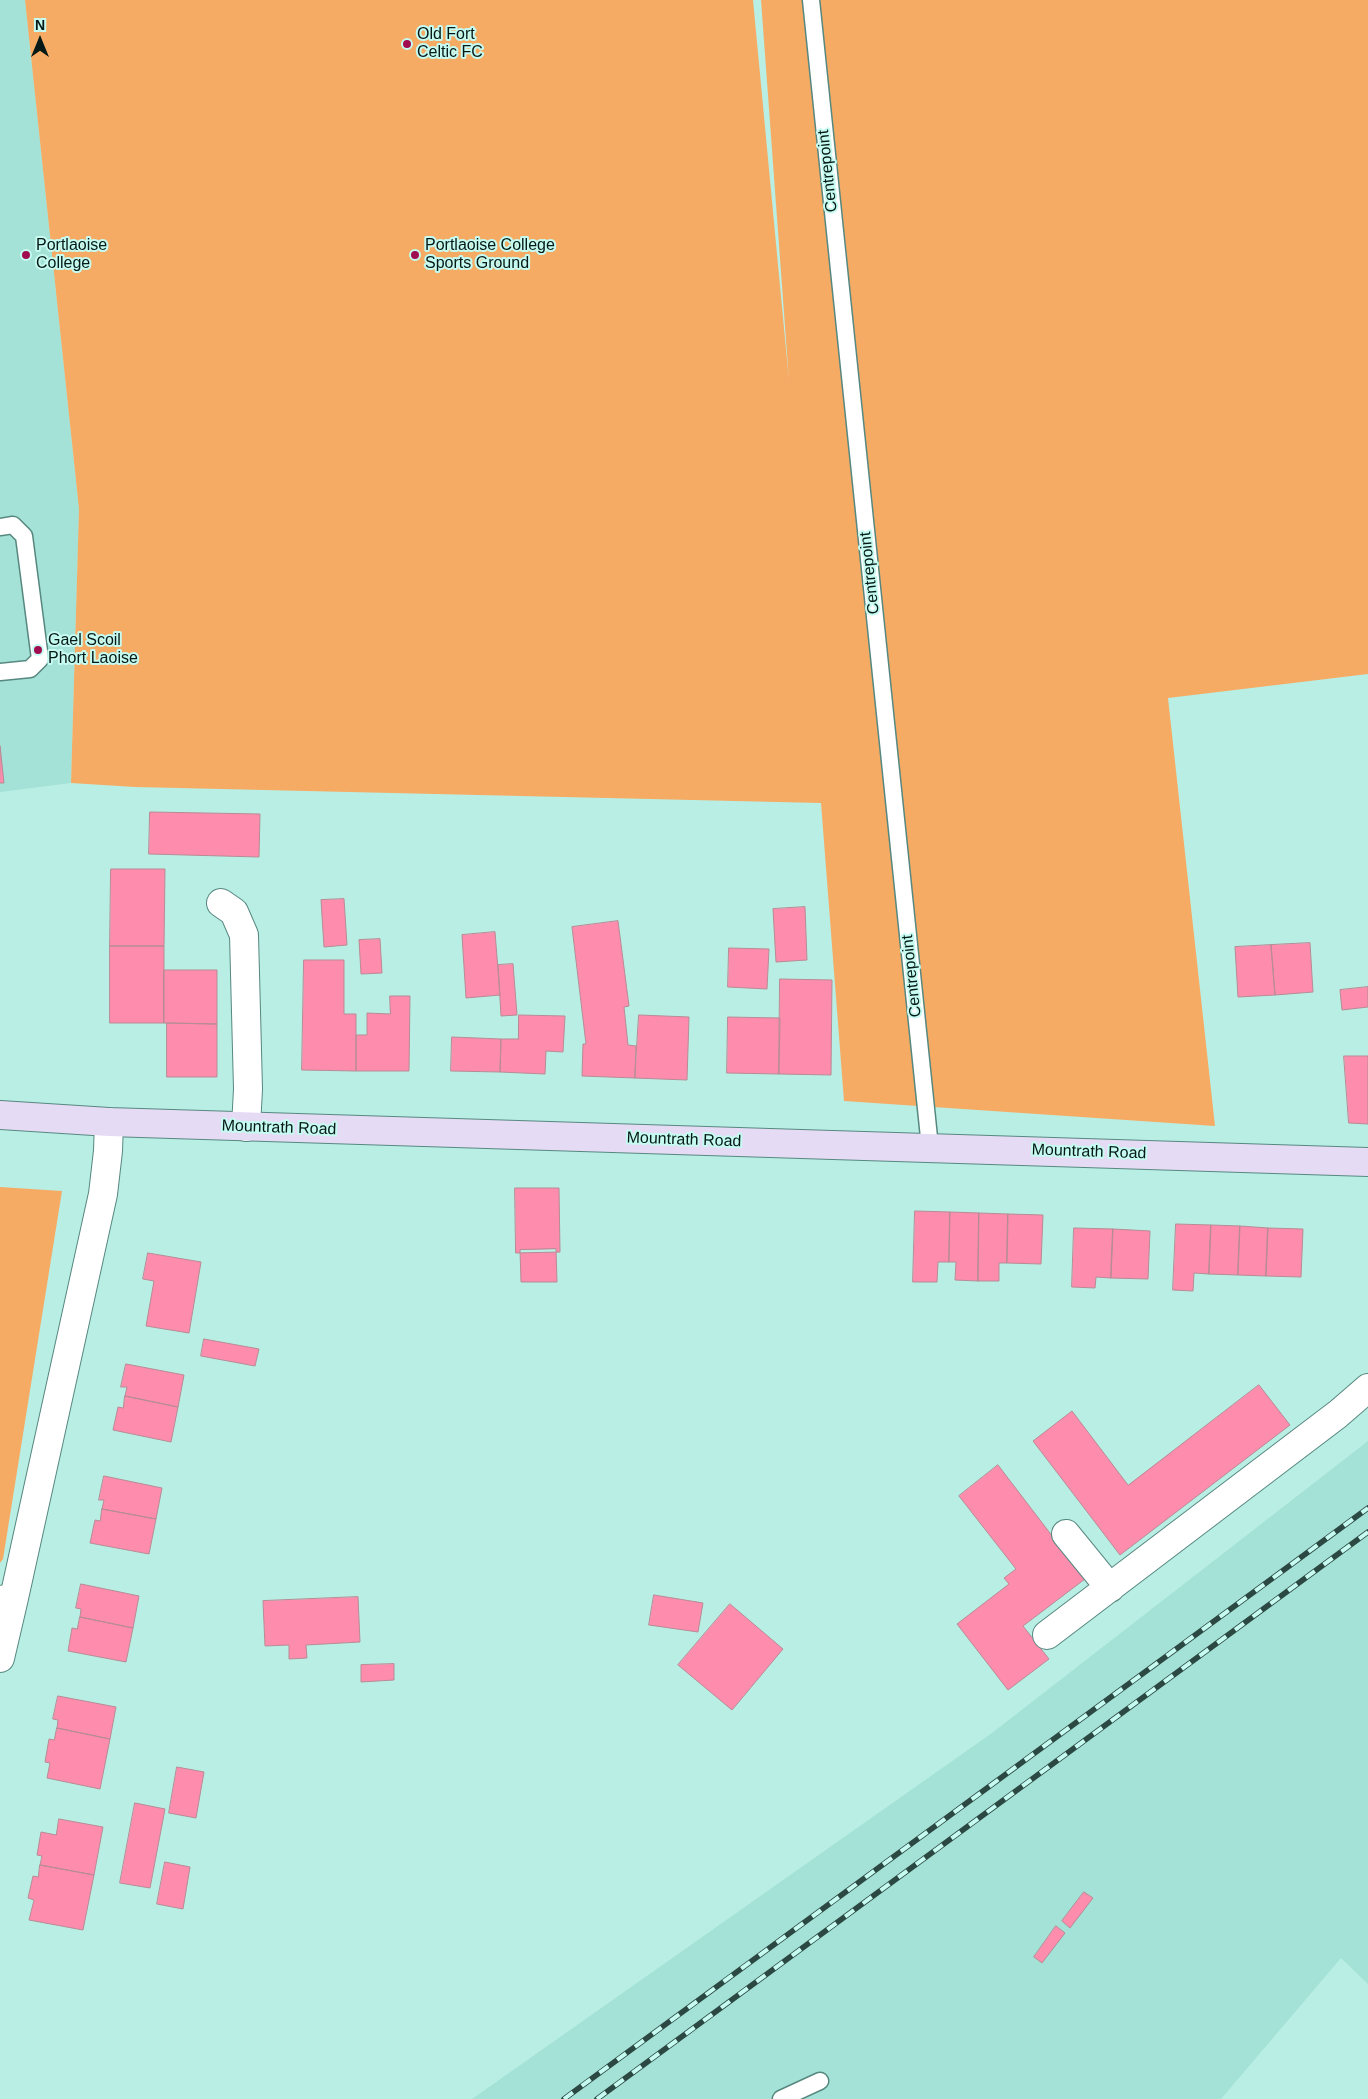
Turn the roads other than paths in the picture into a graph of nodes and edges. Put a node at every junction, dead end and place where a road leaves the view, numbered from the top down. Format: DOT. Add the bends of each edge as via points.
graph roads {
  1 [pos="811,0"];
  2 [pos="0,527"];
  3 [pos="0,672"];
  4 [pos="221,903"];
  5 [pos="0,1115"];
  6 [pos="109,1122"];
  7 [pos="246,1127"];
  8 [pos="930,1147"];
  9 [pos="1368,1162"];
  10 [pos="1368,1388"];
  11 [pos="1066,1534"];
  12 [pos="1110,1588"];
  13 [pos="7,1599"];
  14 [pos="1047,1635"];
  15 [pos="0,1658"];
  16 [pos="820,2081"];
  17 [pos="781,2099"];
  1 -- 8 [label="lane, Centrepoint"];
  2 -- 3 [label="lane" via="13,525 24,536 40,659 30,669"];
  4 -- 7 [label="street" via="234,912 244,935"];
  5 -- 6 [label="main road, Mountrath Road"];
  6 -- 7 [label="main road, Mountrath Road"];
  6 -- 13 [label="street" via="103,1194"];
  7 -- 8 [label="main road, Mountrath Road"];
  8 -- 9 [label="main road, Mountrath Road"];
  10 -- 12 [label="street"];
  11 -- 12 [label="street"];
  12 -- 14 [label="street"];
  13 -- 15 [label="street"];
  16 -- 17 [label="lane"];
}
